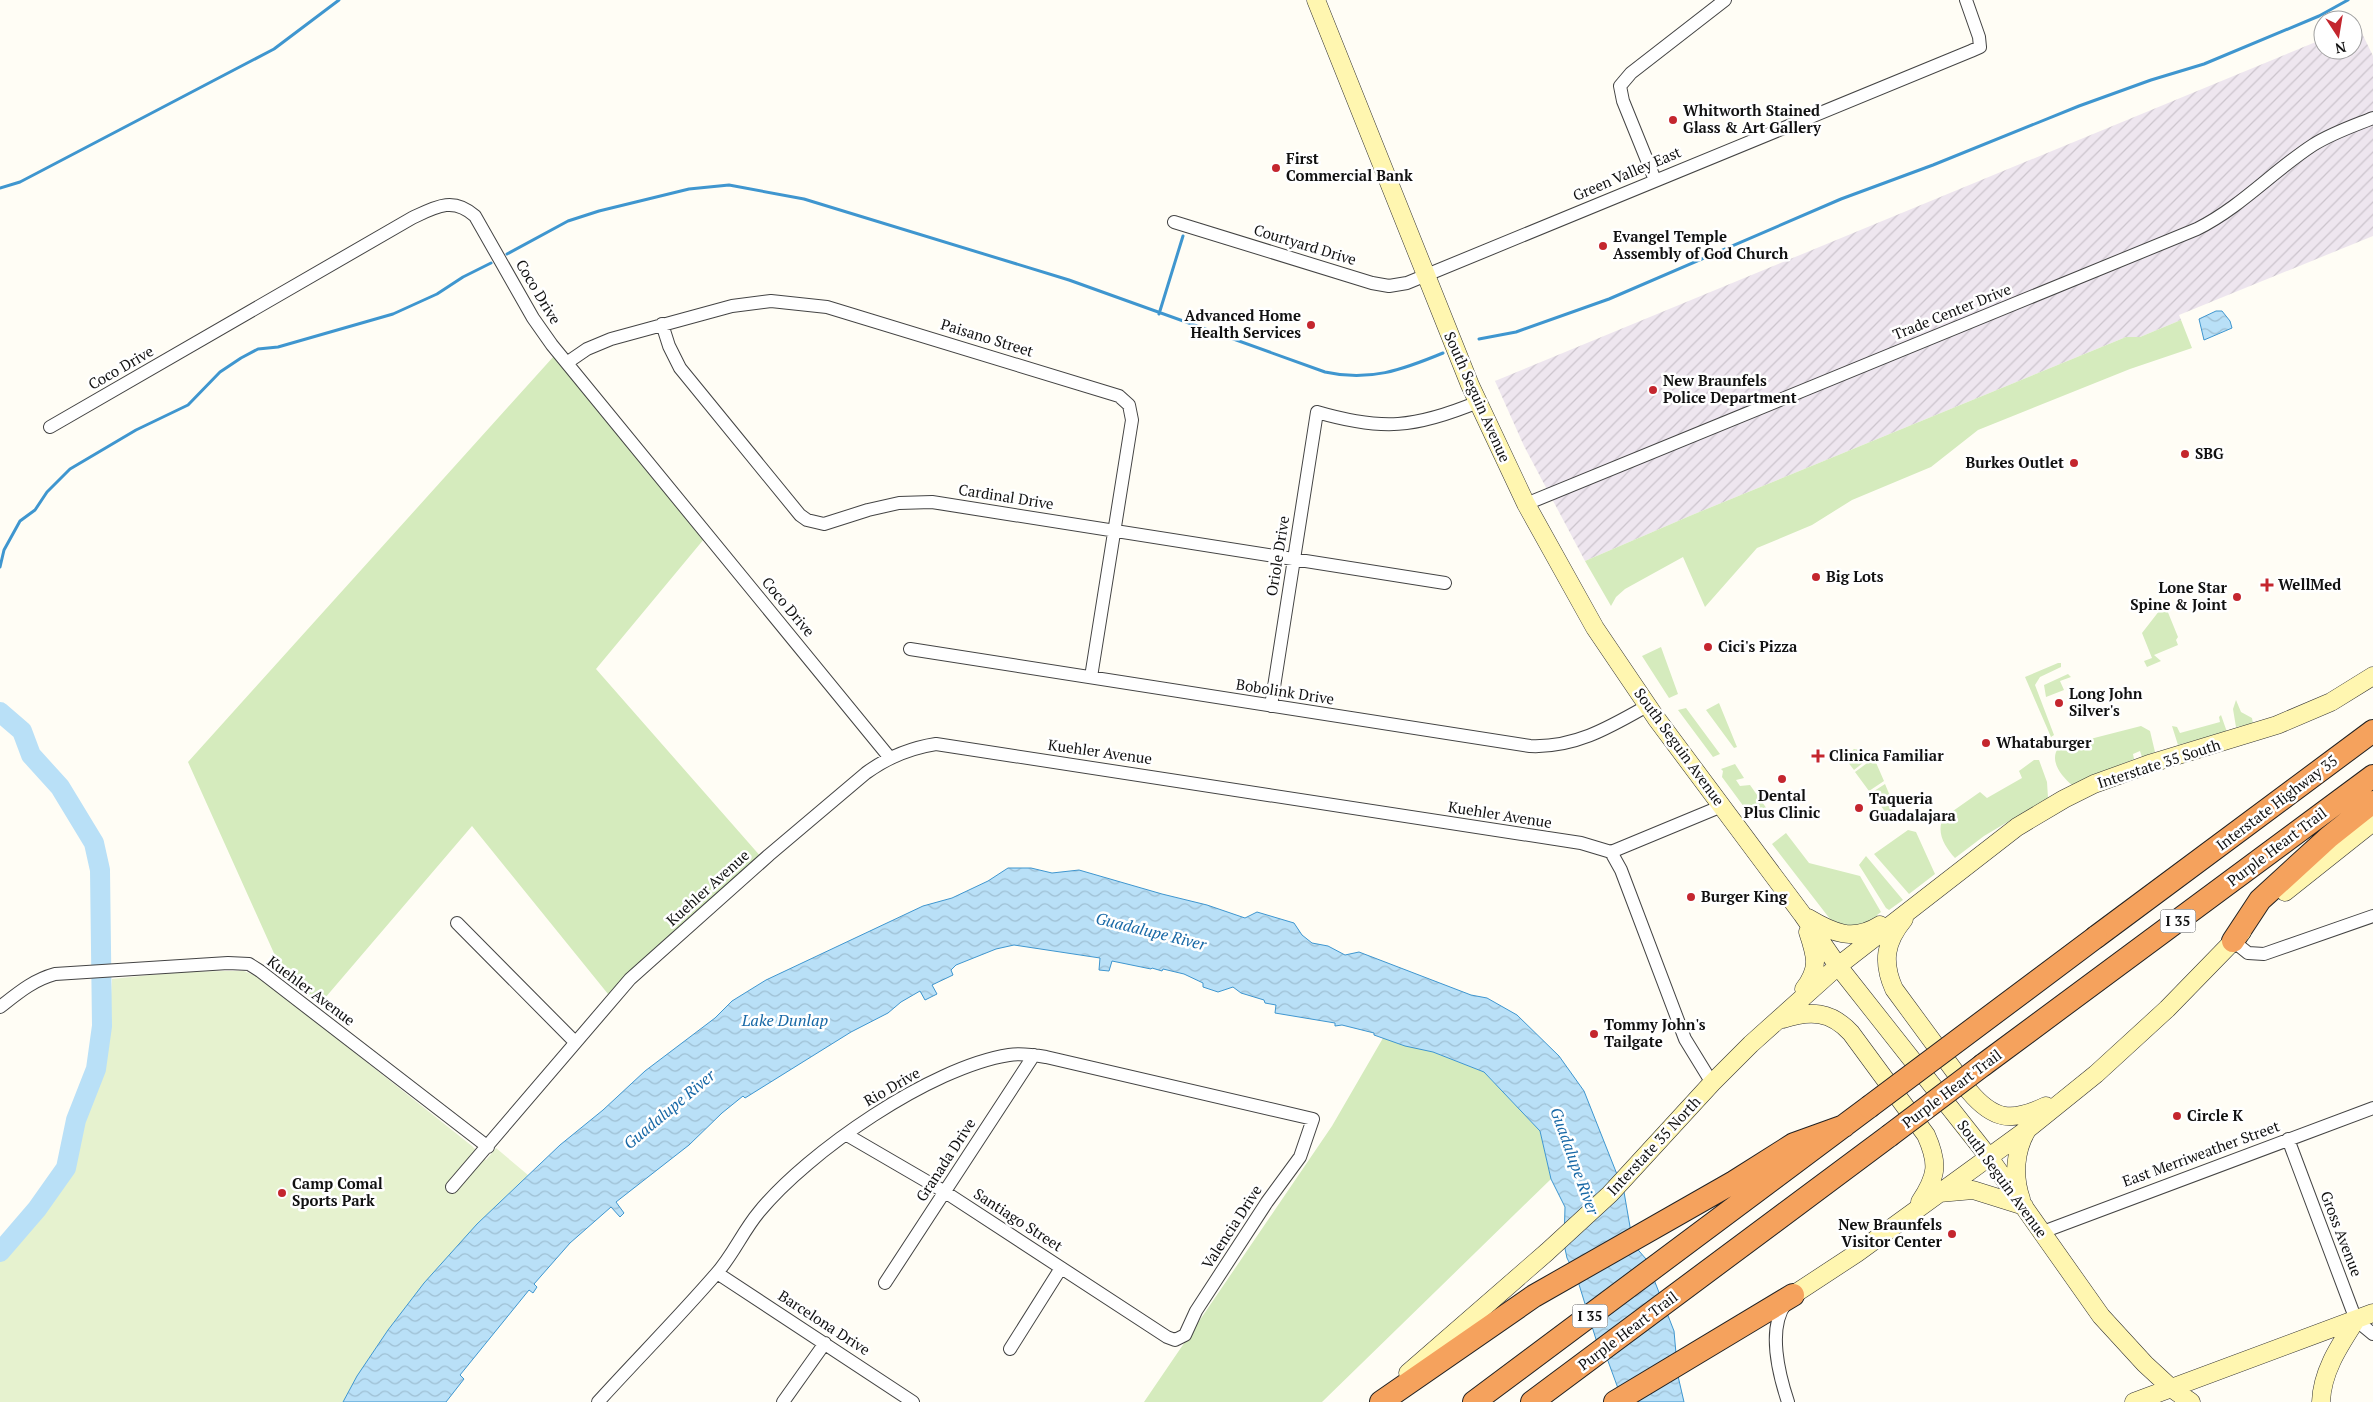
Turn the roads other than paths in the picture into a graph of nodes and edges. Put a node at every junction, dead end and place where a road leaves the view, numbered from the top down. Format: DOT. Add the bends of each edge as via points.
graph roads {
  1 [pos="1316,0"];
  2 [pos="1725,0"];
  3 [pos="1966,0"];
  4 [pos="2373,118"];
  5 [pos="1655,180"];
  6 [pos="1174,222"];
  7 [pos="1426,276"];
  8 [pos="662,324"];
  9 [pos="568,362"];
  10 [pos="1478,402"];
  11 [pos="50,427"];
  12 [pos="1526,504"];
  13 [pos="1115,531"];
  14 [pos="1294,559"];
  15 [pos="1445,583"];
  16 [pos="910,648"];
  17 [pos="2373,676"];
  18 [pos="1091,677"];
  19 [pos="1271,706"];
  20 [pos="1647,706"];
  21 [pos="2373,718"];
  22 [pos="2373,731"];
  23 [pos="890,758"];
  24 [pos="2325,767"];
  25 [pos="2373,776"];
  26 [pos="2373,802"];
  27 [pos="1722,806"];
  28 [pos="2373,822"];
  29 [pos="1611,852"];
  30 [pos="1914,907"];
  31 [pos="1802,914"];
  32 [pos="2373,916"];
  33 [pos="457,923"];
  34 [pos="2233,941"];
  35 [pos="1838,966"];
  36 [pos="0,1007"];
  37 [pos="1778,1021"];
  38 [pos="575,1042"];
  39 [pos="1034,1055"];
  40 [pos="1712,1083"];
  41 [pos="2068,1096"];
  42 [pos="2373,1108"];
  43 [pos="1313,1119"];
  44 [pos="1844,1126"];
  45 [pos="2029,1128"];
  46 [pos="847,1134"];
  47 [pos="2288,1139"];
  48 [pos="488,1147"];
  49 [pos="1988,1156"];
  50 [pos="452,1187"];
  51 [pos="945,1192"];
  52 [pos="1939,1193"];
  53 [pos="2024,1206"];
  54 [pos="1910,1214"];
  55 [pos="2040,1233"];
  56 [pos="1061,1268"];
  57 [pos="717,1273"];
  58 [pos="885,1283"];
  59 [pos="1793,1295"];
  60 [pos="2373,1313"];
  61 [pos="2356,1320"];
  62 [pos="2373,1334"];
  63 [pos="1167,1337"];
  64 [pos="824,1343"];
  65 [pos="1010,1349"];
  66 [pos="2171,1388"];
  67 [pos="598,1402"];
  68 [pos="783,1402"];
  69 [pos="912,1402"];
  70 [pos="1376,1402"];
  71 [pos="1381,1402"];
  72 [pos="1474,1402"];
  73 [pos="1532,1402"];
  74 [pos="1615,1402"];
  75 [pos="1788,1402"];
  76 [pos="2134,1402"];
  77 [pos="2191,1402"];
  78 [pos="2321,1402"];
  1 -- 7 [label="main road, South Seguin Avenue"];
  2 -- 5 [label="street" via="1631,73 1620,86"];
  3 -- 5 [label="street, Green Valley East" via="1980,46 1971,52"];
  4 -- 12 [label="street, Trade Center Drive" via="2313,145 2231,210 2198,229"];
  5 -- 7 [label="street, Green Valley East"];
  6 -- 7 [label="street, Courtyard Drive" via="1382,285 1407,283"];
  7 -- 10 [label="main road, South Seguin Avenue"];
  8 -- 9 [label="street, Paisano Street" via="605,341"];
  8 -- 13 [label="street, Cardinal Drive" via="680,368 807,520 824,524 892,505 932,502"];
  8 -- 13 [label="street, Paisano Street" via="755,302 808,303 1119,396 1129,405 1133,416"];
  9 -- 11 [label="street, Coco Drive" via="533,318 475,216 464,206 451,204 435,207 412,218"];
  9 -- 23 [label="street, Coco Drive"];
  10 -- 12 [label="main road, South Seguin Avenue"];
  10 -- 14 [label="street, Oriole Drive" via="1434,418 1400,425 1367,424 1317,412"];
  12 -- 20 [label="main road, South Seguin Avenue" via="1582,606"];
  13 -- 14 [label="street, Cardinal Drive"];
  13 -- 18 [label="street, Paisano Street"];
  14 -- 15 [label="street, Cardinal Drive"];
  14 -- 19 [label="street, Oriole Drive"];
  16 -- 18 [label="street, Bobolink Drive"];
  17 -- 30 [label="main road, Interstate 35 South" via="2338,698 2292,720 2129,771 2064,799 2017,827"];
  18 -- 19 [label="street, Bobolink Drive"];
  19 -- 20 [label="street, Bobolink Drive" via="1541,747 1591,736"];
  20 -- 27 [label="main road, South Seguin Avenue"];
  21 -- 24 [label="highway"];
  22 -- 24 [label="highway, Interstate Highway 35 / I 35"];
  23 -- 29 [label="street, Kuehler Avenue" via="936,744 1581,843"];
  23 -- 38 [label="street, Kuehler Avenue" via="866,773 642,967"];
  24 -- 44 [label="highway, Interstate Highway 35 / I 35, bridge"];
  25 -- 73 [label="highway, Purple Heart Trail / I 35, bridge"];
  26 -- 34 [label="highway" via="2260,900"];
  27 -- 29 [label="street"];
  27 -- 31 [label="main road, South Seguin Avenue"];
  28 -- 34 [label="main road" via="2303,876"];
  29 -- 40 [label="street" via="1621,870 1685,1039"];
  30 -- 31 [label="main road" via="1868,932 1852,935 1833,932"];
  30 -- 35 [label="main road, Interstate 35 South"];
  30 -- 41 [label="main road" via="1891,940 1886,955 1887,974 1969,1091 1985,1107 2008,1117 2033,1112"];
  31 -- 35 [label="main road, South Seguin Avenue"];
  31 -- 37 [label="main road" via="1814,948 1816,968 1806,987"];
  32 -- 34 [label="street" via="2264,954 2248,953"];
  33 -- 38 [label="street"];
  34 -- 41 [label="main road" via="2140,1034"];
  35 -- 37 [label="main road, Interstate 35 North"];
  35 -- 49 [label="main road, South Seguin Avenue"];
  36 -- 48 [label="street, Kuehler Avenue" via="42,978 83,971 249,964"];
  37 -- 40 [label="main road, Interstate 35 North"];
  37 -- 54 [label="main road" via="1812,1012 1841,1023 1926,1135 1932,1149 1935,1176"];
  38 -- 48 [label="street, Kuehler Avenue"];
  39 -- 43 [label="street, Rio Drive"];
  39 -- 46 [label="street, Rio Drive" via="1010,1055 950,1074 887,1107"];
  39 -- 51 [label="street, Granada Drive"];
  40 -- 70 [label="main road, Interstate 35 North" via="1610,1194"];
  41 -- 45 [label="main road"];
  42 -- 47 [label="street, East Merriweather Street"];
  43 -- 63 [label="street, Valencia Drive" via="1300,1157 1196,1311 1185,1335 1175,1340"];
  44 -- 71 [label="highway" via="1794,1144 1534,1296"];
  44 -- 72 [label="highway, I 35"];
  45 -- 49 [label="main road"];
  45 -- 53 [label="main road" via="2021,1141 2017,1161 2017,1182"];
  46 -- 51 [label="street, Santiago Street"];
  46 -- 57 [label="street, Rio Drive" via="789,1181 759,1212"];
  47 -- 55 [label="street, East Merriweather Street"];
  47 -- 61 [label="street, Gross Avenue"];
  48 -- 50 [label="street, Kuehler Avenue"];
  49 -- 52 [label="main road"];
  49 -- 53 [label="main road, South Seguin Avenue"];
  51 -- 56 [label="street, Santiago Street"];
  51 -- 58 [label="street, Granada Drive"];
  52 -- 53 [label="main road" via="1973,1190"];
  52 -- 54 [label="main road"];
  53 -- 55 [label="main road, South Seguin Avenue"];
  54 -- 59 [label="main road"];
  55 -- 66 [label="main road, South Seguin Avenue" via="2116,1334"];
  56 -- 63 [label="street, Santiago Street"];
  56 -- 65 [label="street"];
  57 -- 64 [label="street, Barcelona Drive"];
  57 -- 67 [label="street, Rio Drive"];
  59 -- 74 [label="highway"];
  59 -- 75 [label="street" via="1781,1310 1777,1323 1778,1360"];
  60 -- 61 [label="main road"];
  61 -- 62 [label="street, Gross Avenue"];
  61 -- 66 [label="main road"];
  61 -- 78 [label="main road" via="2332,1359 2322,1384"];
  64 -- 68 [label="street"];
  64 -- 69 [label="street, Barcelona Drive"];
  66 -- 76 [label="main road"];
  66 -- 77 [label="main road, South Seguin Avenue"];
}
